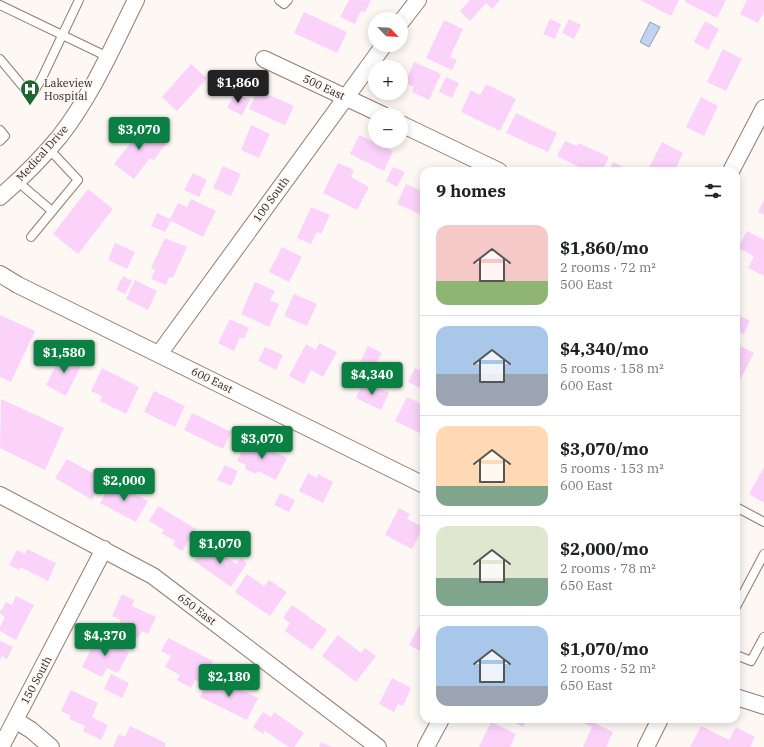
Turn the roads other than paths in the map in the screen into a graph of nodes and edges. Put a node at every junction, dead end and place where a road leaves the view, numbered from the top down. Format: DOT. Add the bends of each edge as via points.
graph roads {
  1 [pos="80,0"];
  2 [pos="136,0"];
  3 [pos="279,0"];
  4 [pos="288,0"];
  5 [pos="418,0"];
  6 [pos="0,5"];
  7 [pos="408,13"];
  8 [pos="63,35"];
  9 [pos="379,52"];
  10 [pos="108,57"];
  11 [pos="0,59"];
  12 [pos="264,59"];
  13 [pos="346,97"];
  14 [pos="369,108"];
  15 [pos="764,108"];
  16 [pos="408,127"];
  17 [pos="0,130"];
  18 [pos="0,141"];
  19 [pos="49,149"];
  20 [pos="491,167"];
  21 [pos="733,167"];
  22 [pos="18,182"];
  23 [pos="0,197"];
  24 [pos="52,211"];
  25 [pos="31,237"];
  26 [pos="0,274"];
  27 [pos="159,354"];
  28 [pos="420,483"];
  29 [pos="0,495"];
  30 [pos="740,509"];
  31 [pos="764,522"];
  32 [pos="104,550"];
  33 [pos="764,554"];
  34 [pos="740,599"];
  35 [pos="764,637"];
  36 [pos="740,656"];
  37 [pos="740,698"];
  38 [pos="764,706"];
  39 [pos="15,720"];
  40 [pos="439,723"];
  41 [pos="658,723"];
  42 [pos="0,747"];
  43 [pos="51,747"];
  44 [pos="378,747"];
  45 [pos="426,747"];
  46 [pos="646,747"];
  1 -- 8 [label="lane"];
  2 -- 10 [label="street, Medical Drive"];
  3 -- 4 [label="lane" via="284,4"];
  5 -- 7 [label="street"];
  6 -- 8 [label="lane"];
  8 -- 10 [label="lane"];
  8 -- 11 [label="lane" via="34,91 25,90"];
  9 -- 13 [label="street, 100 South"];
  10 -- 19 [label="street, Medical Drive" via="81,105"];
  12 -- 13 [label="street, 500 East"];
  13 -- 14 [label="street, 500 East"];
  13 -- 27 [label="street, 100 South"];
  15 -- 21 [label="street"];
  16 -- 20 [label="street"];
  17 -- 18 [label="lane" via="5,136"];
  19 -- 22 [label="street, Medical Drive"];
  19 -- 24 [label="lane" via="78,180"];
  22 -- 23 [label="street, Medical Drive"];
  22 -- 24 [label="lane"];
  24 -- 25 [label="lane"];
  26 -- 27 [label="street, 600 East"];
  27 -- 28 [label="street, 600 East"];
  29 -- 32 [label="street, 650 East"];
  30 -- 31 [label="lane"];
  32 -- 39 [label="street, 150 South"];
  32 -- 44 [label="street, 650 East" via="162,582"];
  33 -- 34 [label="lane"];
  35 -- 36 [label="lane" via="751,661"];
  37 -- 38 [label="street"];
  39 -- 42 [label="street, 150 South"];
  39 -- 43 [label="street"];
  40 -- 45 [label="street"];
  41 -- 46 [label="street"];
}
